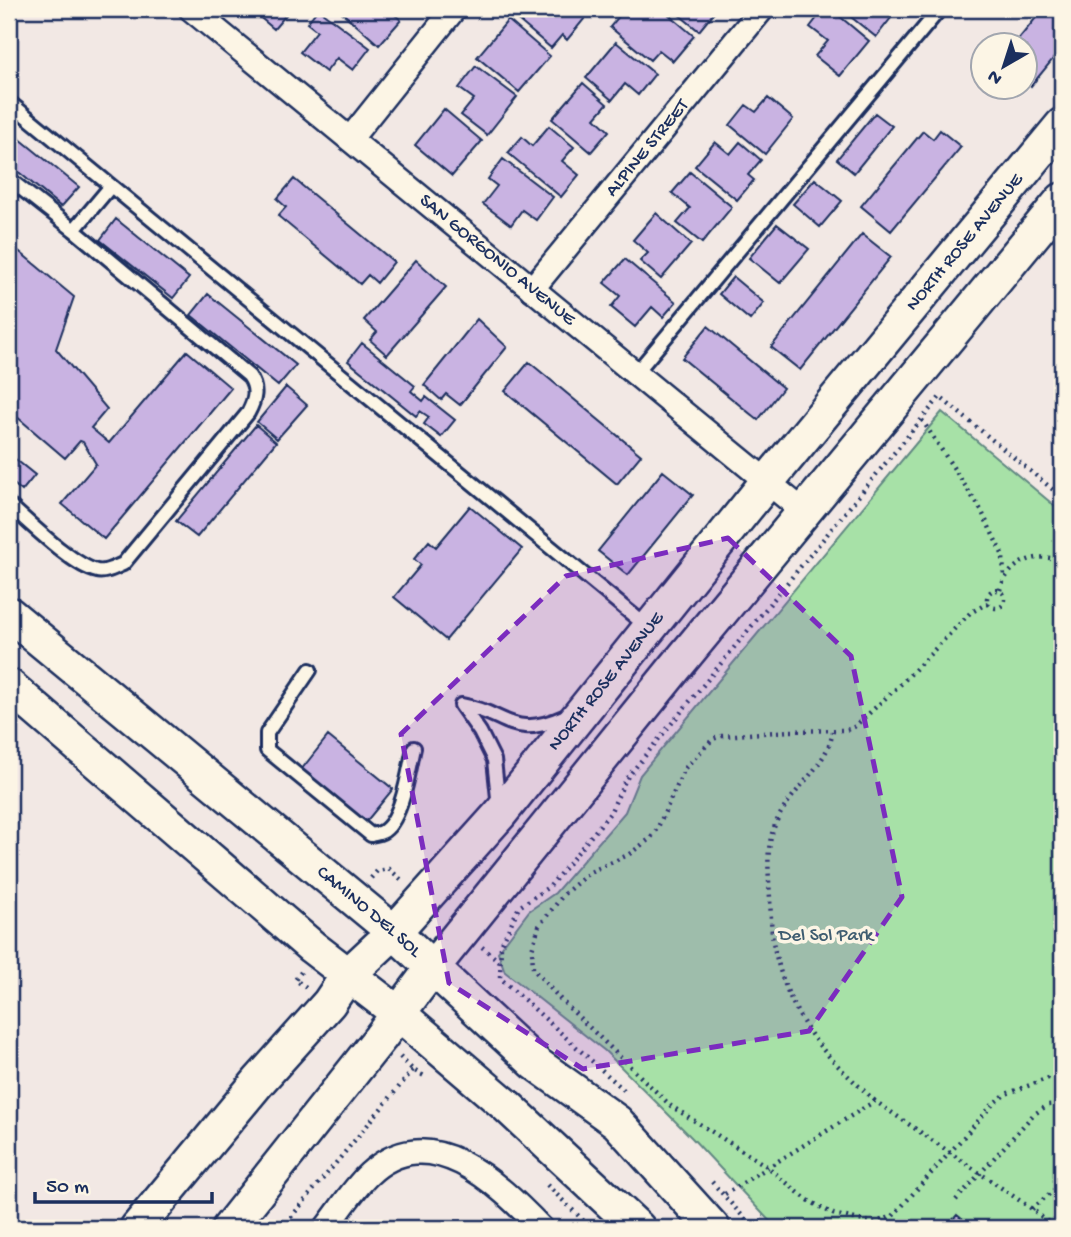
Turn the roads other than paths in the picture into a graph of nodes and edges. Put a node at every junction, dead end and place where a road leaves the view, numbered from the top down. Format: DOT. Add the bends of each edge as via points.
graph roads {
  1 [pos="191,9"];
  2 [pos="454,9"];
  3 [pos="762,9"];
  4 [pos="940,9"];
  5 [pos="9,102"];
  6 [pos="1062,125"];
  7 [pos="350,139"];
  8 [pos="9,179"];
  9 [pos="111,186"];
  10 [pos="1062,200"];
  11 [pos="74,230"];
  12 [pos="533,289"];
  13 [pos="635,374"];
  14 [pos="767,482"];
  15 [pos="9,505"];
  16 [pos="803,511"];
  17 [pos="9,614"];
  18 [pos="650,629"];
  19 [pos="310,670"];
  20 [pos="9,686"];
  21 [pos="593,699"];
  22 [pos="414,748"];
  23 [pos="500,814"];
  24 [pos="394,932"];
  25 [pos="434,966"];
  26 [pos="348,975"];
  27 [pos="398,1013"];
  28 [pos="138,1228"];
  29 [pos="229,1228"];
  30 [pos="326,1228"];
  31 [pos="541,1228"];
  32 [pos="638,1228"];
  33 [pos="713,1228"];
  1 -- 7 [label="street, SAN GORGONIO AVENUE"];
  2 -- 7 [label="street"];
  3 -- 12 [label="street, ALPINE STREET"];
  4 -- 13 [label="lane"];
  5 -- 9 [label="lane"];
  6 -- 14 [label="main road, NORTH ROSE AVENUE"];
  7 -- 12 [label="street, SAN GORGONIO AVENUE"];
  8 -- 11 [label="lane"];
  9 -- 11 [label="lane"];
  9 -- 18 [label="lane"];
  10 -- 16 [label="main road"];
  11 -- 15 [label="lane" via="249,376 256,391 253,405 123,564 109,570 99,572 80,564"];
  12 -- 13 [label="street, SAN GORGONIO AVENUE"];
  13 -- 14 [label="street, SAN GORGONIO AVENUE"];
  14 -- 16 [label="street, SAN GORGONIO AVENUE"];
  14 -- 18 [label="main road, NORTH ROSE AVENUE"];
  16 -- 25 [label="main road"];
  17 -- 24 [label="main road, CAMINO DEL SOL"];
  18 -- 21 [label="main road, NORTH ROSE AVENUE"];
  19 -- 22 [label="lane" via="267,733 267,750 371,835 392,823"];
  20 -- 26 [label="main road"];
  21 -- 23 [label="main road, NORTH ROSE AVENUE"];
  21 -- 23 [label="lane" via="549,724 522,727 461,705 494,760"];
  23 -- 24 [label="main road, NORTH ROSE AVENUE"];
  24 -- 25 [label="main road, CAMINO DEL SOL"];
  24 -- 26 [label="main road, NORTH ROSE AVENUE"];
  25 -- 27 [label="main road"];
  25 -- 33 [label="main road, CAMINO DEL SOL" via="535,1063 617,1122"];
  26 -- 27 [label="main road"];
  26 -- 28 [label="main road, NORTH ROSE AVENUE"];
  27 -- 29 [label="main road"];
  27 -- 32 [label="main road"];
  30 -- 31 [label="street" via="363,1180 383,1163 424,1150 465,1163"];
}
